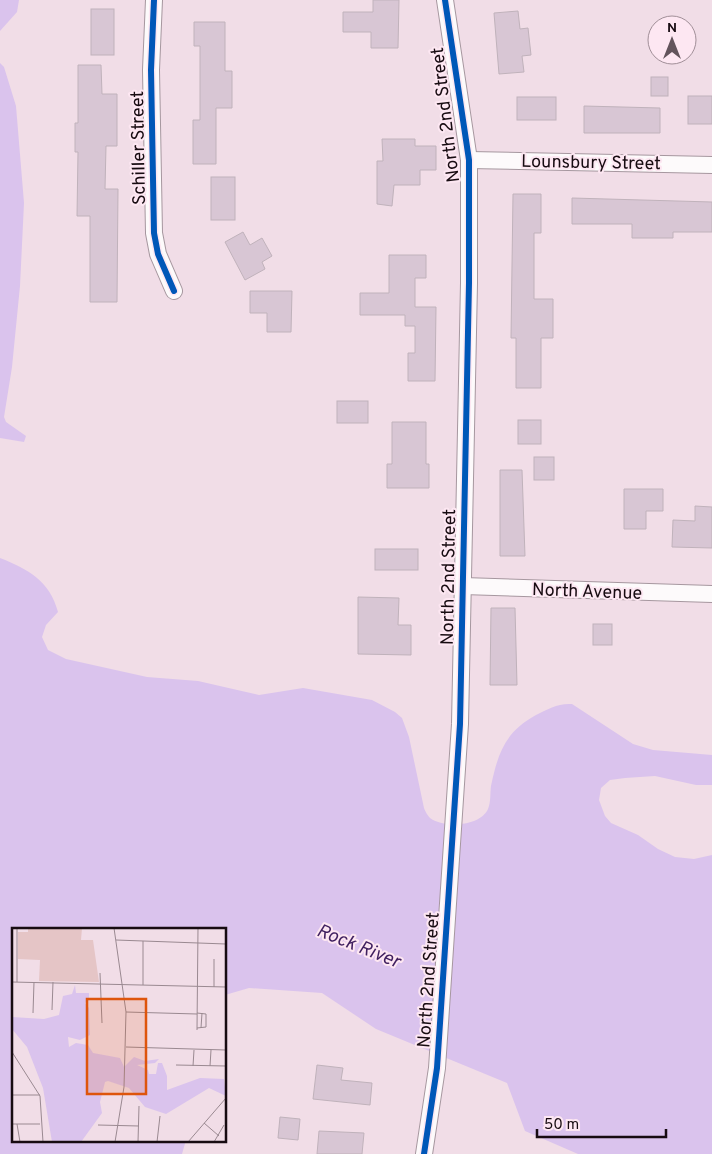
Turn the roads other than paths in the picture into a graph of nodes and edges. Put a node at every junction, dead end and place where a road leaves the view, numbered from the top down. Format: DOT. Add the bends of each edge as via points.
graph roads {
  1 [pos="154,0"];
  2 [pos="445,0"];
  3 [pos="469,160"];
  4 [pos="712,165"];
  5 [pos="174,291"];
  6 [pos="462,586"];
  7 [pos="712,594"];
  8 [pos="424,1154"];
  1 -- 5 [label="street, Schiller Street" via="151,70 154,233 158,254"];
  2 -- 3 [label="street, North 2nd Street"];
  3 -- 4 [label="street, Lounsbury Street"];
  3 -- 6 [label="street, North 2nd Street"];
  6 -- 7 [label="street, North Avenue"];
  6 -- 8 [label="street, North 2nd Street" via="456,802 438,1068"];
}
